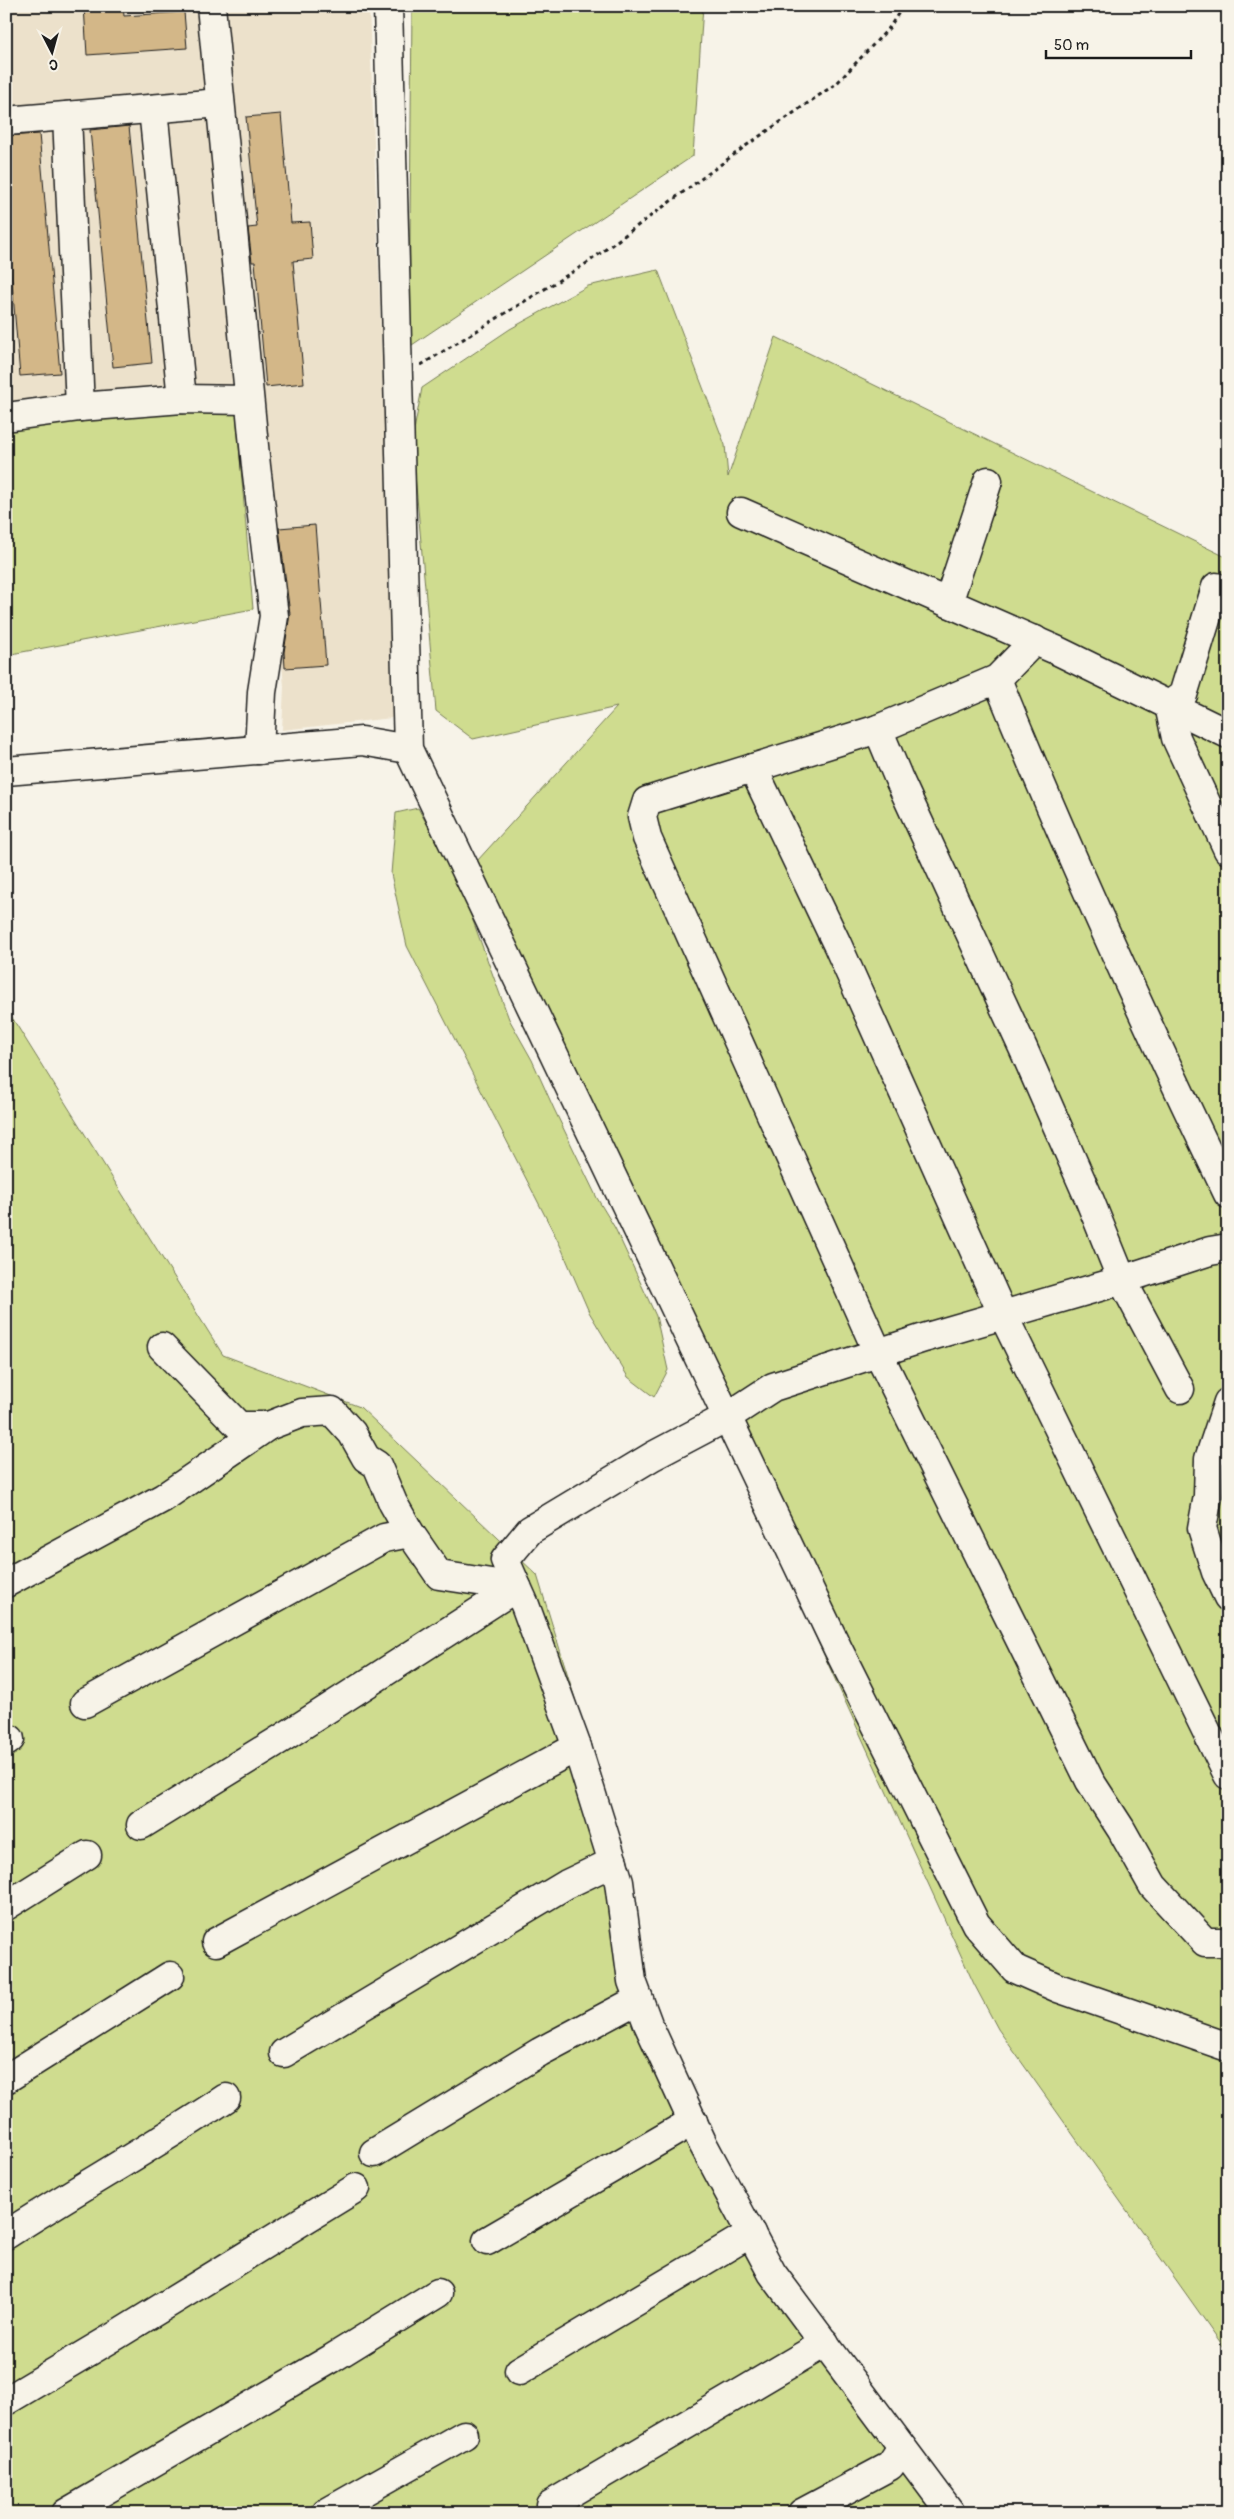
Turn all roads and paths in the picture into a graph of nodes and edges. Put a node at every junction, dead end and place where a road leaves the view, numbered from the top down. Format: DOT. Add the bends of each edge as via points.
graph roads {
  1 [pos="211,6"];
  2 [pos="388,6"];
  3 [pos="903,6"];
  4 [pos="220,103"];
  5 [pos="153,109"];
  6 [pos="67,116"];
  7 [pos="6,121"];
  8 [pos="399,378"];
  9 [pos="182,399"];
  10 [pos="249,400"];
  11 [pos="80,407"];
  12 [pos="6,417"];
  13 [pos="988,480"];
  14 [pos="741,512"];
  15 [pos="1216,587"];
  16 [pos="948,603"];
  17 [pos="1035,640"];
  18 [pos="997,679"];
  19 [pos="1169,705"];
  20 [pos="878,729"];
  21 [pos="1228,734"];
  22 [pos="408,749"];
  23 [pos="259,750"];
  24 [pos="753,768"];
  25 [pos="6,771"];
  26 [pos="1228,850"];
  27 [pos="1228,1194"];
  28 [pos="1228,1248"];
  29 [pos="1122,1280"];
  30 [pos="1003,1315"];
  31 [pos="162,1347"];
  32 [pos="878,1353"];
  33 [pos="1180,1389"];
  34 [pos="1228,1402"];
  35 [pos="727,1417"];
  36 [pos="268,1426"];
  37 [pos="410,1533"];
  38 [pos="6,1583"];
  39 [pos="517,1587"];
  40 [pos="1228,1598"];
  41 [pos="85,1703"];
  42 [pos="577,1747"];
  43 [pos="1228,1775"];
  44 [pos="141,1825"];
  45 [pos="87,1855"];
  46 [pos="613,1862"];
  47 [pos="6,1906"];
  48 [pos="216,1942"];
  49 [pos="1223,1942"];
  50 [pos="170,1976"];
  51 [pos="639,1999"];
  52 [pos="1228,2047"];
  53 [pos="284,2054"];
  54 [pos="6,2079"];
  55 [pos="226,2098"];
  56 [pos="693,2122"];
  57 [pos="374,2153"];
  58 [pos="356,2188"];
  59 [pos="751,2233"];
  60 [pos="6,2235"];
  61 [pos="488,2241"];
  62 [pos="438,2293"];
  63 [pos="825,2343"];
  64 [pos="519,2371"];
  65 [pos="6,2401"];
  66 [pos="464,2435"];
  67 [pos="902,2448"];
  68 [pos="550,2505"];
  69 [pos="66,2513"];
  70 [pos="326,2513"];
  71 [pos="802,2513"];
  72 [pos="952,2513"];
  1 -- 4 [label="street"];
  2 -- 8 [label="street"];
  3 -- 8 [label="path" via="889,28 837,83 587,263"];
  4 -- 5 [label="street"];
  4 -- 10 [label="street"];
  5 -- 6 [label="street"];
  5 -- 9 [label="street"];
  6 -- 7 [label="street"];
  6 -- 11 [label="street"];
  8 -- 22 [label="street"];
  9 -- 10 [label="street"];
  9 -- 11 [label="street"];
  10 -- 23 [label="street" via="274,616 262,692"];
  11 -- 12 [label="street"];
  13 -- 16 [label="street"];
  14 -- 16 [label="street"];
  15 -- 19 [label="street" via="1183,695"];
  16 -- 17 [label="street"];
  17 -- 18 [label="street"];
  17 -- 19 [label="street"];
  18 -- 20 [label="street"];
  18 -- 27 [label="street" via="1035,774 1164,1061"];
  19 -- 21 [label="street"];
  19 -- 26 [label="street" via="1176,738"];
  20 -- 24 [label="street"];
  20 -- 29 [label="street" via="1088,1196"];
  22 -- 23 [label="street" via="362,741"];
  22 -- 35 [label="street"];
  23 -- 25 [label="street"];
  24 -- 30 [label="street" via="837,944"];
  24 -- 32 [label="street" via="648,802 642,817 647,838"];
  28 -- 29 [label="street"];
  29 -- 30 [label="street"];
  29 -- 33 [label="street"];
  30 -- 32 [label="street"];
  30 -- 43 [label="street"];
  31 -- 36 [label="street" via="239,1426"];
  32 -- 35 [label="street" via="773,1387"];
  32 -- 49 [label="street" via="1090,1781 1153,1886 1205,1942"];
  34 -- 40 [label="street" via="1210,1459 1202,1528"];
  35 -- 39 [label="street" via="653,1456 530,1530 505,1560"];
  35 -- 52 [label="street" via="838,1649 976,1924 1015,1969 1058,1988"];
  36 -- 37 [label="street" via="302,1413 332,1411 352,1433 366,1458 377,1465"];
  36 -- 38 [label="street" via="162,1498"];
  37 -- 39 [label="street" via="439,1575"];
  37 -- 41 [label="street" via="384,1538"];
  39 -- 42 [label="street"];
  39 -- 44 [label="street"];
  42 -- 46 [label="street"];
  42 -- 48 [label="street"];
  45 -- 47 [label="street"];
  46 -- 51 [label="street" via="619,1882 632,1981"];
  46 -- 53 [label="street" via="566,1884"];
  50 -- 54 [label="street"];
  51 -- 56 [label="street"];
  51 -- 57 [label="street" via="540,2052"];
  55 -- 60 [label="street"];
  56 -- 59 [label="street"];
  56 -- 61 [label="street"];
  58 -- 65 [label="street"];
  59 -- 63 [label="street" via="772,2273"];
  59 -- 64 [label="street"];
  62 -- 69 [label="street"];
  63 -- 67 [label="street"];
  63 -- 68 [label="street"];
  66 -- 70 [label="street"];
  67 -- 71 [label="street" via="890,2466"];
  67 -- 72 [label="street"];
}
